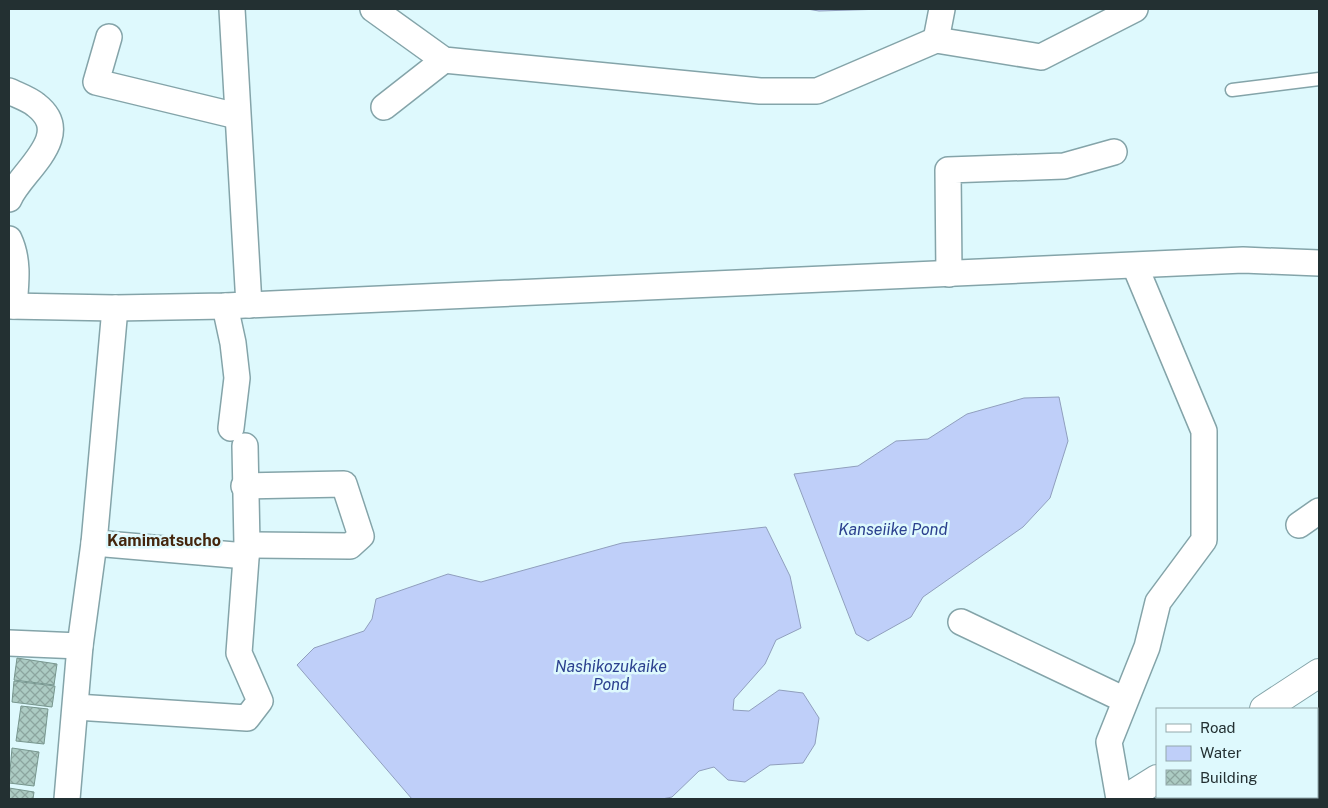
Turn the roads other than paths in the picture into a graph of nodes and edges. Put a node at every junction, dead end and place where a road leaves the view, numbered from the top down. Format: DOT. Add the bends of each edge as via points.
graph roads {
  1 [pos="232,9"];
  2 [pos="373,9"];
  3 [pos="942,9"];
  4 [pos="1135,9"];
  5 [pos="108,37"];
  6 [pos="936,40"];
  7 [pos="444,60"];
  8 [pos="1319,79"];
  9 [pos="1232,90"];
  10 [pos="9,91"];
  11 [pos="384,107"];
  12 [pos="237,116"];
  13 [pos="1114,152"];
  14 [pos="9,199"];
  15 [pos="9,239"];
  16 [pos="1319,263"];
  17 [pos="1135,266"];
  18 [pos="949,274"];
  19 [pos="249,305"];
  20 [pos="12,306"];
  21 [pos="225,306"];
  22 [pos="114,308"];
  23 [pos="244,486"];
  24 [pos="1316,506"];
  25 [pos="1299,525"];
  26 [pos="94,543"];
  27 [pos="246,551"];
  28 [pos="960,622"];
  29 [pos="9,642"];
  30 [pos="80,646"];
  31 [pos="1319,673"];
  32 [pos="1126,700"];
  33 [pos="76,707"];
  34 [pos="1266,708"];
  35 [pos="1156,780"];
  36 [pos="67,799"];
  37 [pos="1119,799"];
  38 [pos="1125,799"];
  1 -- 12 [label="street"];
  2 -- 7 [label="street"];
  3 -- 6 [label="street"];
  4 -- 6 [label="street" via="1041,57"];
  5 -- 12 [label="street" via="96,82"];
  6 -- 7 [label="street" via="817,91 760,91"];
  7 -- 11 [label="street"];
  8 -- 9 [label="lane"];
  10 -- 14 [label="street" via="36,105 50,128 48,147"];
  12 -- 19 [label="street"];
  13 -- 18 [label="street" via="1064,166 948,170"];
  15 -- 20 [label="street" via="17,273"];
  16 -- 17 [label="street" via="1242,260"];
  17 -- 18 [label="street"];
  17 -- 32 [label="street" via="1204,431 1204,540 1158,602 1147,647"];
  18 -- 19 [label="street"];
  19 -- 21 [label="street"];
  20 -- 22 [label="street"];
  21 -- 22 [label="street"];
  21 -- 23 [label="street" via="237,378 238,437"];
  22 -- 26 [label="street"];
  23 -- 27 [label="street"];
  23 -- 27 [label="street" via="344,484 361,536 350,546"];
  24 -- 25 [label="street"];
  26 -- 27 [label="street"];
  26 -- 30 [label="street"];
  27 -- 33 [label="street" via="239,653 260,701 247,718"];
  28 -- 32 [label="street"];
  29 -- 30 [label="street"];
  30 -- 33 [label="street"];
  31 -- 34 [label="street"];
  32 -- 37 [label="street" via="1109,742"];
  33 -- 36 [label="street"];
  35 -- 38 [label="street"];
}
